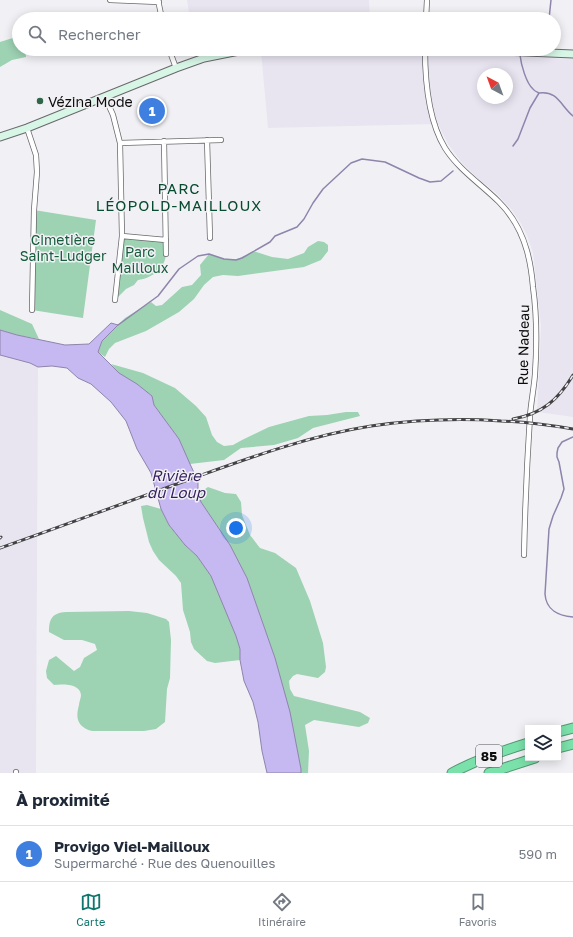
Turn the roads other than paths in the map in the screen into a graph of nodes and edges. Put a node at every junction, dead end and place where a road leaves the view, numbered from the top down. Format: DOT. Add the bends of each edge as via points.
graph roads {
  1 [pos="110,0"];
  2 [pos="427,0"];
  3 [pos="158,1"];
  4 [pos="160,12"];
  5 [pos="426,12"];
  6 [pos="561,53"];
  7 [pos="573,54"];
  8 [pos="172,56"];
  9 [pos="214,56"];
  10 [pos="426,56"];
  11 [pos="176,68"];
  12 [pos="105,97"];
  13 [pos="27,128"];
  14 [pos="0,138"];
  15 [pos="207,140"];
  16 [pos="221,140"];
  17 [pos="164,141"];
  18 [pos="120,143"];
  19 [pos="122,236"];
  20 [pos="210,238"];
  21 [pos="166,240"];
  22 [pos="166,254"];
  23 [pos="115,300"];
  24 [pos="32,310"];
  25 [pos="524,555"];
  26 [pos="573,730"];
  27 [pos="561,732"];
  28 [pos="525,744"];
  29 [pos="573,744"];
  30 [pos="561,747"];
  31 [pos="573,748"];
  32 [pos="561,751"];
  33 [pos="525,757"];
  34 [pos="526,761"];
  35 [pos="452,773"];
  36 [pos="483,773"];
  37 [pos="489,773"];
  1 -- 3 [label="street"];
  2 -- 5 [label="street"];
  3 -- 4 [label="street"];
  6 -- 7 [label="main road"];
  8 -- 11 [label="street"];
  9 -- 11 [label="main road"];
  10 -- 25 [label="street, Rue Nadeau" via="427,86 438,135 459,166 509,213 521,234 527,252 537,328 530,415"];
  11 -- 12 [label="main road"];
  12 -- 13 [label="main road"];
  12 -- 18 [label="street" via="113,114"];
  13 -- 14 [label="main road"];
  13 -- 24 [label="street" via="36,155 37,172"];
  15 -- 16 [label="street"];
  15 -- 17 [label="street"];
  15 -- 20 [label="street"];
  17 -- 18 [label="street"];
  17 -- 21 [label="street"];
  18 -- 19 [label="street"];
  19 -- 21 [label="street"];
  19 -- 23 [label="street"];
  21 -- 22 [label="street"];
  26 -- 27 [label="highway"];
  28 -- 35 [label="highway, 85" via="496,753"];
  29 -- 30 [label="highway"];
  31 -- 32 [label="highway"];
  33 -- 36 [label="highway, 85"];
  34 -- 37 [label="highway"];
}
